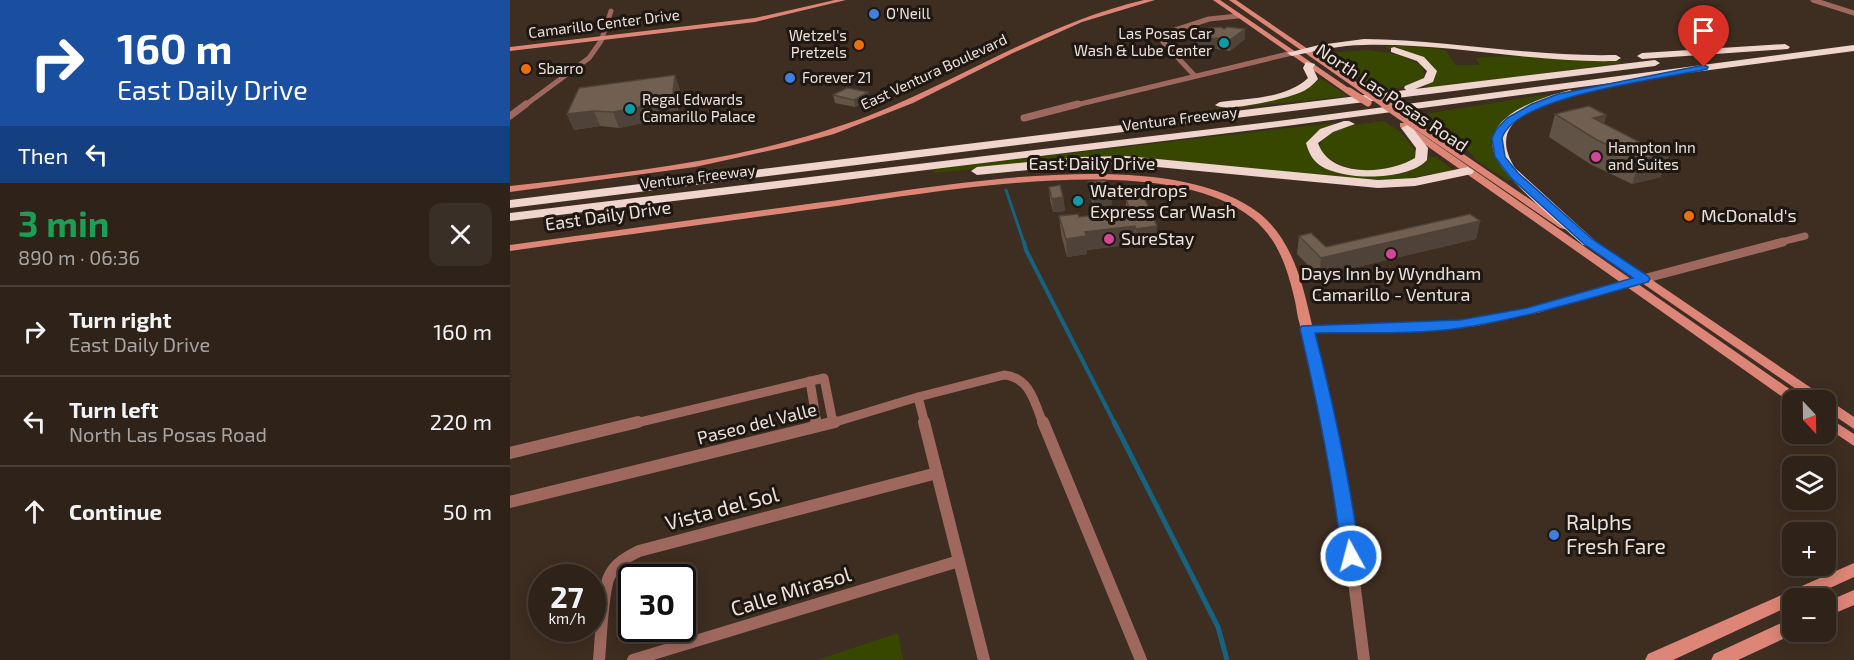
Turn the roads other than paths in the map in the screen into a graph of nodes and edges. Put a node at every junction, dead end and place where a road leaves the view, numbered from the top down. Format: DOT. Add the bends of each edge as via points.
graph roads {
  1 [pos="843,0"];
  2 [pos="1128,0"];
  3 [pos="1152,0"];
  4 [pos="1216,0"];
  5 [pos="1232,0"];
  6 [pos="1813,0"];
  7 [pos="611,11"];
  8 [pos="1854,13"];
  9 [pos="1238,15"];
  10 [pos="602,38"];
  11 [pos="1854,38"];
  12 [pos="1785,47"];
  13 [pos="1854,48"];
  14 [pos="510,49"];
  15 [pos="1292,53"];
  16 [pos="1309,57"];
  17 [pos="1704,67"];
  18 [pos="1194,75"];
  19 [pos="1512,94"];
  20 [pos="1287,108"];
  21 [pos="510,116"];
  22 [pos="1024,118"];
  23 [pos="1408,126"];
  24 [pos="1035,138"];
  25 [pos="1474,170"];
  26 [pos="510,183"];
  27 [pos="510,189"];
  28 [pos="648,200"];
  29 [pos="510,204"];
  30 [pos="510,217"];
  31 [pos="1805,236"];
  32 [pos="1588,242"];
  33 [pos="510,248"];
  34 [pos="1643,279"];
  35 [pos="1627,284"];
  36 [pos="1307,329"];
  37 [pos="810,381"];
  38 [pos="1782,390"];
  39 [pos="1805,390"];
  40 [pos="918,397"];
  41 [pos="1836,411"];
  42 [pos="833,423"];
  43 [pos="1854,424"];
  44 [pos="818,426"];
  45 [pos="1836,428"];
  46 [pos="1854,441"];
  47 [pos="510,453"];
  48 [pos="937,473"];
  49 [pos="510,502"];
  50 [pos="960,561"];
  51 [pos="1854,570"];
  52 [pos="1854,597"];
  53 [pos="1836,605"];
  54 [pos="1782,631"];
  55 [pos="599,660"];
  56 [pos="633,660"];
  57 [pos="984,660"];
  58 [pos="1141,660"];
  59 [pos="1364,660"];
  60 [pos="1654,660"];
  61 [pos="1720,660"];
  1 -- 10 [label="main road, Camarillo Center Drive" via="746,21"];
  2 -- 26 [label="main road, East Ventura Boulevard" via="1059,21 889,104 809,132 698,158"];
  3 -- 27 [label="main road, East Ventura Boulevard" via="1065,25 897,107 820,136 707,163"];
  4 -- 9 [label="main road"];
  5 -- 16 [label="main road"];
  6 -- 8 [label="street"];
  7 -- 10 [label="street"];
  9 -- 15 [label="main road"];
  9 -- 18 [label="street" via="1209,19 1160,35"];
  10 -- 14 [label="main road, Camarillo Center Drive"];
  10 -- 21 [label="street" via="581,65"];
  11 -- 12 [label="highway, Ventura Freeway"];
  12 -- 16 [label="highway" via="1596,59 1377,42 1351,43"];
  12 -- 20 [label="highway, Ventura Freeway"];
  13 -- 17 [label="highway, Ventura Freeway"];
  15 -- 16 [label="highway"];
  15 -- 18 [label="street"];
  16 -- 20 [label="highway" via="1356,47 1384,49 1417,58 1432,73 1429,80 1413,87"];
  16 -- 23 [label="main road, North Las Posas Road, bridge" via="1360,88"];
  16 -- 23 [label="main road, North Las Posas Road, bridge" via="1349,91"];
  16 -- 24 [label="highway" via="1308,68 1314,76 1309,84 1288,93"];
  17 -- 19 [label="highway, Ventura Freeway"];
  17 -- 32 [label="highway" via="1561,96 1521,113 1499,132 1496,147 1503,163"];
  18 -- 22 [label="street"];
  19 -- 23 [label="highway" via="1342,125 1319,135 1312,147 1321,159 1344,170 1399,172 1416,165 1423,155"];
  19 -- 28 [label="highway, Ventura Freeway"];
  20 -- 24 [label="highway, Ventura Freeway"];
  23 -- 25 [label="main road, North Las Posas Road"];
  24 -- 29 [label="highway, Ventura Freeway"];
  25 -- 28 [label="highway" via="1414,182 1367,184 1099,160"];
  25 -- 32 [label="main road, North Las Posas Road"];
  25 -- 35 [label="main road, North Las Posas Road"];
  28 -- 30 [label="highway, Ventura Freeway"];
  31 -- 34 [label="street"];
  32 -- 34 [label="main road, North Las Posas Road"];
  33 -- 36 [label="main road, East Daily Drive" via="946,189 1080,178 1176,182 1215,194 1243,208 1266,226 1280,243 1289,264"];
  34 -- 35 [label="main road"];
  34 -- 39 [label="main road, North Las Posas Road"];
  35 -- 36 [label="main road" via="1529,312 1460,324"];
  35 -- 38 [label="main road, North Las Posas Road"];
  36 -- 59 [label="street" via="1342,486"];
  37 -- 42 [label="street" via="824,378"];
  37 -- 44 [label="street"];
  37 -- 47 [label="street"];
  40 -- 42 [label="street, Paseo del Valle"];
  40 -- 48 [label="street"];
  40 -- 58 [label="street, Paseo del Valle" via="1012,375 1025,381"];
  41 -- 43 [label="main road"];
  42 -- 44 [label="street, Paseo del Valle"];
  44 -- 49 [label="street, Paseo del Valle"];
  45 -- 46 [label="main road"];
  48 -- 50 [label="street"];
  48 -- 55 [label="street, Vista del Sol" via="639,551 625,558 607,580"];
  50 -- 56 [label="street, Calle Mirasol"];
  50 -- 57 [label="street"];
  51 -- 60 [label="main road"];
  52 -- 53 [label="main road"];
  54 -- 61 [label="main road"];
}
